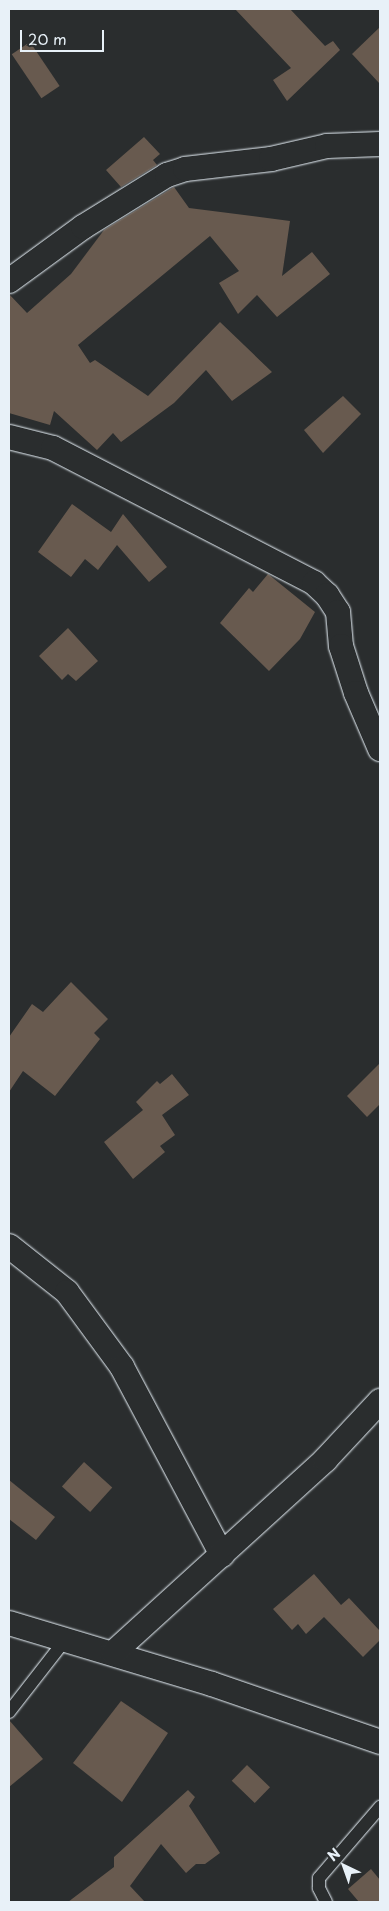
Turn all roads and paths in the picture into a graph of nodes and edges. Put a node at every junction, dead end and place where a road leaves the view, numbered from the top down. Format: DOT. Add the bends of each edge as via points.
graph roads {
  1 [pos="380,144"];
  2 [pos="9,282"];
  3 [pos="9,437"];
  4 [pos="379,744"];
  5 [pos="9,1246"];
  6 [pos="380,1402"];
  7 [pos="222,1555"];
  8 [pos="9,1623"];
  9 [pos="65,1640"];
  10 [pos="113,1653"];
  11 [pos="9,1712"];
  12 [pos="380,1742"];
  13 [pos="380,1807"];
  14 [pos="326,1902"];
  1 -- 2 [label="street" via="327,146 271,159 185,169 167,175 83,228"];
  3 -- 4 [label="street" via="53,448 314,583 327,594 338,612 341,646 356,693"];
  5 -- 7 [label="street" via="67,1292 122,1367"];
  6 -- 7 [label="street" via="325,1460"];
  7 -- 10 [label="street"];
  8 -- 9 [label="street"];
  9 -- 10 [label="street"];
  9 -- 11 [label="lane"];
  10 -- 12 [label="street"];
  13 -- 14 [label="lane" via="319,1878 318,1888"];
}
